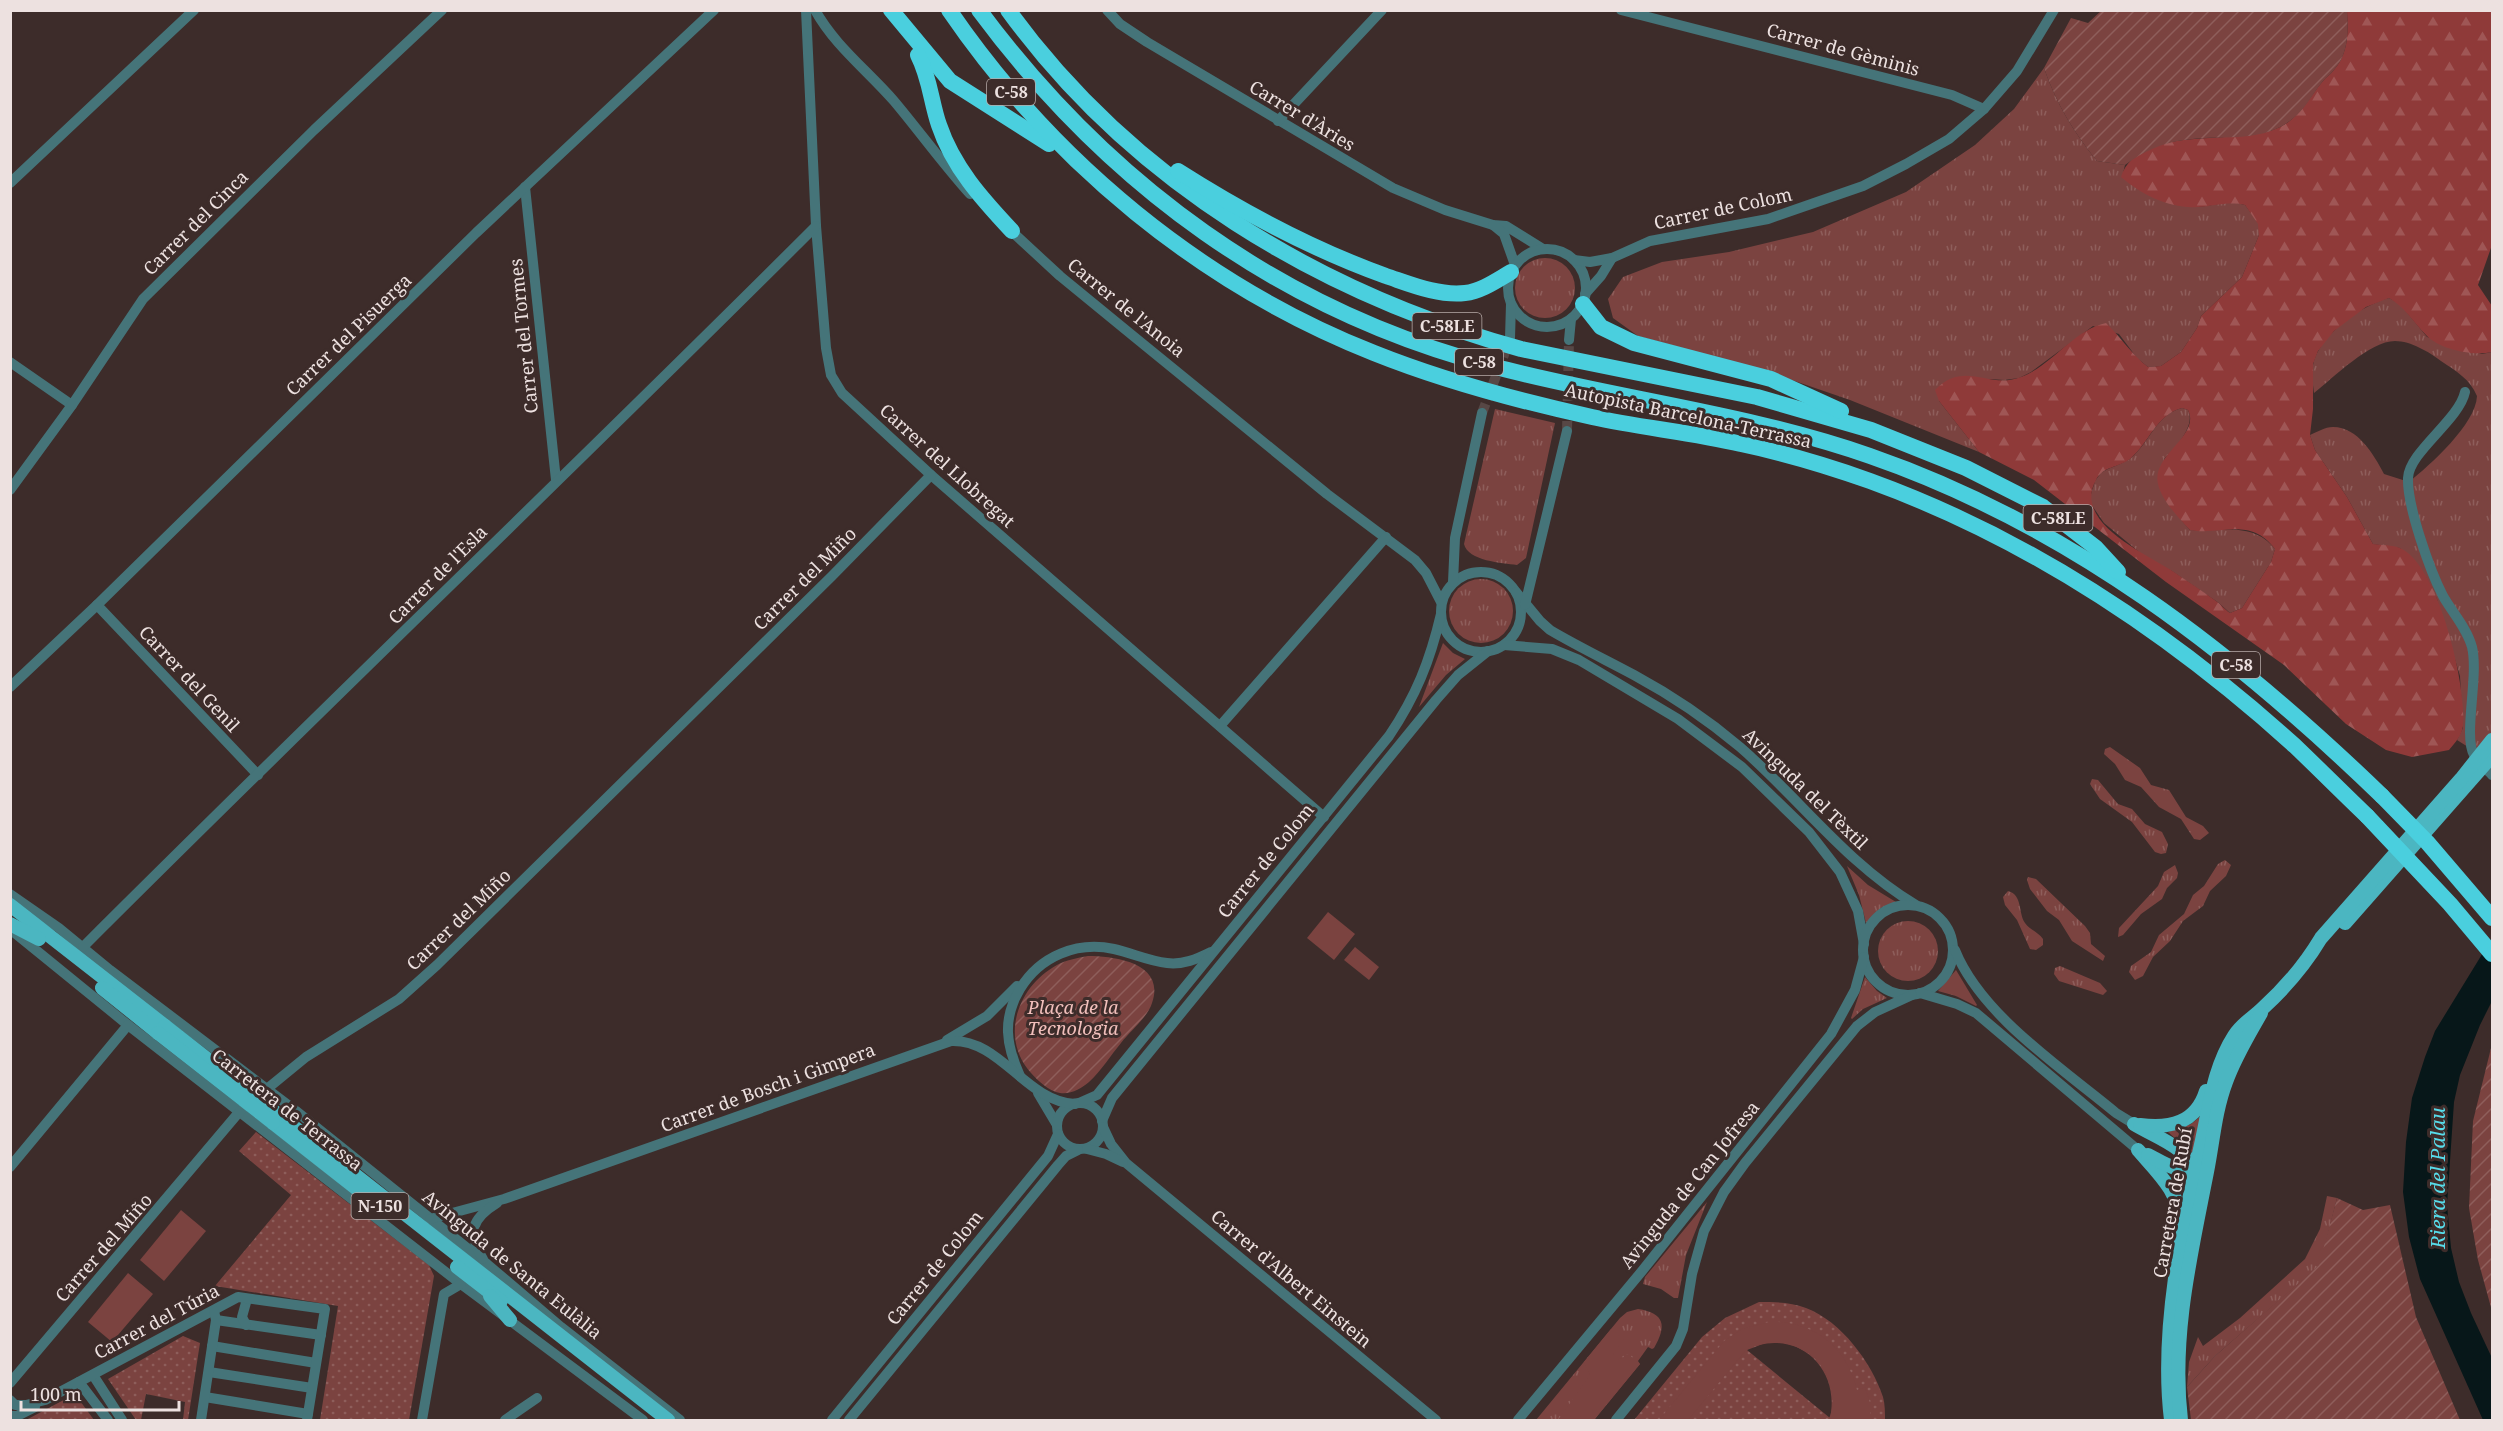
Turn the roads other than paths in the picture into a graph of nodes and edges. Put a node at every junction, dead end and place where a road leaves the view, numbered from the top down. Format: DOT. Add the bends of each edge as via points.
graph roads {
  1 [pos="194,10"];
  2 [pos="442,10"];
  3 [pos="714,10"];
  4 [pos="806,10"];
  5 [pos="815,10"];
  6 [pos="949,10"];
  7 [pos="979,10"];
  8 [pos="1107,10"];
  9 [pos="1382,10"];
  10 [pos="1621,10"];
  11 [pos="2054,10"];
  12 [pos="1011,14"];
  13 [pos="895,16"];
  14 [pos="1984,109"];
  15 [pos="1278,121"];
  16 [pos="1082,167"];
  17 [pos="10,183"];
  18 [pos="525,187"];
  19 [pos="1493,225"];
  20 [pos="816,226"];
  21 [pos="1012,231"];
  22 [pos="1543,249"];
  23 [pos="1612,258"];
  24 [pos="1574,260"];
  25 [pos="1513,268"];
  26 [pos="1584,299"];
  27 [pos="1511,304"];
  28 [pos="1571,319"];
  29 [pos="1510,338"];
  30 [pos="1569,340"];
  31 [pos="10,362"];
  32 [pos="2464,392"];
  33 [pos="72,405"];
  34 [pos="1482,413"];
  35 [pos="1567,431"];
  36 [pos="1966,468"];
  37 [pos="931,475"];
  38 [pos="556,480"];
  39 [pos="10,490"];
  40 [pos="1386,537"];
  41 [pos="1453,582"];
  42 [pos="2135,589"];
  43 [pos="1528,591"];
  44 [pos="1516,592"];
  45 [pos="1525,602"];
  46 [pos="97,605"];
  47 [pos="1441,608"];
  48 [pos="1521,616"];
  49 [pos="1546,626"];
  50 [pos="1504,645"];
  51 [pos="1488,651"];
  52 [pos="10,687"];
  53 [pos="1220,726"];
  54 [pos="2493,740"];
  55 [pos="2493,748"];
  56 [pos="2487,764"];
  57 [pos="258,775"];
  58 [pos="1324,817"];
  59 [pos="10,894"];
  60 [pos="10,905"];
  61 [pos="1916,905"];
  62 [pos="10,916"];
  63 [pos="2493,918"];
  64 [pos="11,929"];
  65 [pos="39,939"];
  66 [pos="1864,944"];
  67 [pos="1953,947"];
  68 [pos="76,949"];
  69 [pos="1214,951"];
  70 [pos="2312,953"];
  71 [pos="2493,954"];
  72 [pos="1864,957"];
  73 [pos="1026,979"];
  74 [pos="1916,994"];
  75 [pos="2262,1010"];
  76 [pos="128,1025"];
  77 [pos="162,1030"];
  78 [pos="940,1044"];
  79 [pos="2217,1068"];
  80 [pos="1020,1077"];
  81 [pos="266,1088"];
  82 [pos="1034,1088"];
  83 [pos="1077,1103"];
  84 [pos="240,1111"];
  85 [pos="277,1120"];
  86 [pos="1103,1124"];
  87 [pos="2134,1124"];
  88 [pos="1057,1129"];
  89 [pos="2213,1135"];
  90 [pos="1082,1149"];
  91 [pos="2138,1150"];
  92 [pos="1126,1163"];
  93 [pos="10,1167"];
  94 [pos="2195,1168"];
  95 [pos="504,1199"];
  96 [pos="430,1219"];
  97 [pos="2196,1222"];
  98 [pos="484,1269"];
  99 [pos="461,1284"];
  100 [pos="486,1289"];
  101 [pos="519,1292"];
  102 [pos="243,1298"];
  103 [pos="215,1316"];
  104 [pos="510,1320"];
  105 [pos="246,1325"];
  106 [pos="2181,1325"];
  107 [pos="321,1335"];
  108 [pos="213,1346"];
  109 [pos="316,1364"];
  110 [pos="209,1372"];
  111 [pos="93,1375"];
  112 [pos="79,1382"];
  113 [pos="10,1383"];
  114 [pos="312,1388"];
  115 [pos="205,1398"];
  116 [pos="537,1398"];
  117 [pos="10,1400"];
  118 [pos="45,1400"];
  119 [pos="10,1416"];
  120 [pos="307,1417"];
  121 [pos="108,1420"];
  122 [pos="122,1420"];
  123 [pos="201,1420"];
  124 [pos="422,1420"];
  125 [pos="505,1420"];
  126 [pos="643,1420"];
  127 [pos="655,1420"];
  128 [pos="668,1420"];
  129 [pos="680,1420"];
  130 [pos="832,1420"];
  131 [pos="849,1420"];
  132 [pos="1436,1420"];
  133 [pos="1518,1420"];
  134 [pos="1616,1420"];
  135 [pos="2173,1420"];
  136 [pos="2181,1420"];
  1 -- 17 [label="street"];
  2 -- 33 [label="street, Carrer del Cinca" via="143,299"];
  3 -- 18 [label="street, Carrer del Pisuerga"];
  4 -- 20 [label="street, Carrer del Llobregat"];
  5 -- 21 [label="street, Carrer de l'Anoia" via="826,31 893,100 953,175"];
  6 -- 16 [label="highway, Autopista Barcelona-Terrassa / C-58" via="1019,102"];
  7 -- 42 [label="highway, Autopista Barcelona-Terrassa / C-58" via="1037,85 1119,167 1245,260 1342,312 1417,343 1492,366 1740,418 1872,456 2006,514"];
  8 -- 15 [label="street, Carrer d'Àries" via="1147,42"];
  9 -- 15 [label="street"];
  10 -- 14 [label="street, Carrer de Gèminis" via="1952,95"];
  11 -- 14 [label="street, Carrer de Colom" via="2010,82"];
  12 -- 25 [label="highway" via="1137,141 1226,201 1290,237 1353,264 1437,291 1474,292"];
  12 -- 36 [label="highway, C-58LE" via="1079,95 1168,175 1254,235 1328,277 1396,308 1490,341 1811,411"];
  13 -- 16 [label="highway" via="950,81"];
  13 -- 21 [label="highway" via="926,71 947,147 970,183"];
  14 -- 23 [label="street, Carrer de Colom" via="1949,139 1863,186 1768,219 1650,241"];
  15 -- 19 [label="street, Carrer d'Àries" via="1393,188"];
  16 -- 71 [label="highway, Autopista Barcelona-Terrassa / C-58, bridge" via="1143,218 1234,283 1371,352 1486,390 1581,414 1739,443 1807,461 1935,507 2058,570 2134,618 2219,682 2294,746 2367,816"];
  18 -- 38 [label="street, Carrer del Tormes"];
  18 -- 46 [label="street, Carrer del Pisuerga"];
  19 -- 22 [label="street, Carrer d'Àries" via="1506,226"];
  19 -- 25 [label="street" via="1504,234"];
  20 -- 37 [label="street, Carrer del Llobregat" via="831,375 842,393"];
  20 -- 38 [label="street, Carrer de l'Esla"];
  21 -- 40 [label="street, Carrer de l'Anoia" via="1105,313 1327,494"];
  22 -- 24 [label="street"];
  22 -- 25 [label="street" via="1532,252"];
  23 -- 24 [label="street, Carrer de Colom"];
  23 -- 26 [label="street"];
  24 -- 26 [label="street" via="1585,282"];
  25 -- 27 [label="street" via="1507,288"];
  26 -- 28 [label="street"];
  26 -- 36 [label="highway" via="1600,327 1616,336 1771,379 1941,450"];
  27 -- 28 [label="street" via="1526,322 1537,327 1549,328"];
  27 -- 29 [label="street"];
  28 -- 30 [label="street"];
  31 -- 33 [label="street"];
  32 -- 56 [label="street" via="2457,409 2424,449 2408,479 2436,580 2474,655 2470,746"];
  33 -- 39 [label="street, Carrer del Cinca"];
  34 -- 41 [label="street" via="1455,538"];
  35 -- 43 [label="street"];
  36 -- 42 [label="highway, C-58LE" via="2043,507 2094,547"];
  37 -- 53 [label="street, Carrer del Llobregat"];
  37 -- 81 [label="street, Carrer del Miño" via="437,965 399,999 306,1057"];
  38 -- 57 [label="street, Carrer de l'Esla"];
  40 -- 47 [label="street, Carrer de l'Anoia" via="1422,568"];
  40 -- 53 [label="street"];
  41 -- 44 [label="street" via="1483,571 1505,580"];
  41 -- 47 [label="street"];
  42 -- 63 [label="highway, Autopista Barcelona-Terrassa / C-58, bridge" via="2233,663 2332,748 2427,842"];
  43 -- 45 [label="street"];
  43 -- 49 [label="street"];
  44 -- 45 [label="street, Avinguda del Tèxtil"];
  44 -- 48 [label="street"];
  45 -- 48 [label="street"];
  45 -- 49 [label="street, Avinguda del Tèxtil"];
  46 -- 52 [label="street, Carrer del Pisuerga"];
  46 -- 57 [label="street, Carrer del Genil"];
  47 -- 51 [label="street" via="1446,632 1460,646"];
  47 -- 58 [label="street, Carrer de Colom" via="1430,656 1407,709"];
  48 -- 50 [label="street"];
  49 -- 61 [label="street, Avinguda del Tèxtil" via="1638,677 1717,729 1768,772 1850,856 1890,890"];
  50 -- 51 [label="street"];
  50 -- 66 [label="street, Avinguda del Tèxtil" via="1552,649 1595,668 1678,719 1742,767 1809,832 1840,872 1857,911"];
  51 -- 86 [label="street, Carrer de Colom" via="1451,682 1371,778 1112,1098"];
  53 -- 58 [label="street, Carrer del Llobregat"];
  54 -- 56 [label="main road, Carretera de Rubí"];
  55 -- 56 [label="main road" via="2486,756"];
  56 -- 70 [label="main road, Carretera de Rubí" via="2326,944"];
  56 -- 70 [label="main road, Carretera de Rubí" via="2476,769 2431,813"];
  57 -- 68 [label="street, Carrer de l'Esla"];
  58 -- 69 [label="street, Carrer de Colom"];
  59 -- 68 [label="street, Carretera de Terrassa"];
  60 -- 68 [label="main road, Carretera de Terrassa / N-150"];
  61 -- 66 [label="street" via="1901,905 1876,918"];
  61 -- 67 [label="street" via="1934,912 1945,923"];
  62 -- 65 [label="main road, Carretera de Terrassa / N-150"];
  64 -- 65 [label="main road"];
  64 -- 76 [label="street"];
  65 -- 77 [label="main road, Carretera de Terrassa / N-150"];
  66 -- 72 [label="street"];
  67 -- 74 [label="street" via="1952,962 1945,976 1934,987"];
  67 -- 87 [label="street" via="1974,984 2001,1017"];
  68 -- 77 [label="main road, Carretera de Terrassa / N-150"];
  68 -- 81 [label="street, Avinguda de Santa Eulàlia"];
  69 -- 73 [label="street" via="1193,961 1167,963 1106,947 1076,948 1050,958"];
  69 -- 83 [label="street, Carrer de Colom" via="1097,1095"];
  70 -- 75 [label="main road, Carretera de Rubí"];
  72 -- 74 [label="street" via="1868,969 1886,989"];
  72 -- 133 [label="street, Avinguda de Can Jofresa" via="1855,990 1831,1034"];
  73 -- 78 [label="street" via="979,1022"];
  73 -- 80 [label="street" via="1011,1007 1006,1028"];
  74 -- 91 [label="street" via="1977,1013"];
  74 -- 134 [label="street, Avinguda de Can Jofresa" via="1875,1012 1857,1026 1730,1183 1704,1231 1676,1346"];
  75 -- 79 [label="main road, Carretera de Rubí" via="2243,1023"];
  75 -- 89 [label="main road, Carretera de Rubí" via="2230,1073"];
  76 -- 84 [label="street"];
  76 -- 93 [label="street"];
  77 -- 85 [label="main road, Carretera de Terrassa / N-150, bridge"];
  78 -- 80 [label="street, Carrer de Bosch i Gimpera" via="957,1041 978,1046"];
  78 -- 95 [label="street, Carrer de Bosch i Gimpera"];
  79 -- 87 [label="main road" via="2204,1098 2188,1119 2167,1126"];
  79 -- 94 [label="main road, Carretera de Rubí"];
  80 -- 82 [label="street, Carrer de Bosch i Gimpera"];
  81 -- 84 [label="street, Carrer del Miño"];
  81 -- 96 [label="street, Avinguda de Santa Eulàlia"];
  82 -- 83 [label="street, Carrer de Bosch i Gimpera" via="1056,1100"];
  82 -- 88 [label="street, Carrer de Bosch i Gimpera"];
  83 -- 86 [label="street" via="1092,1107"];
  83 -- 88 [label="street" via="1064,1110"];
  84 -- 99 [label="street"];
  84 -- 113 [label="street, Carrer del Miño"];
  85 -- 98 [label="main road, Carretera de Terrassa / N-150"];
  85 -- 100 [label="main road, Carretera de Terrassa / N-150"];
  86 -- 90 [label="street" via="1100,1138"];
  86 -- 92 [label="street, Carrer d'Albert Einstein" via="1111,1144"];
  87 -- 94 [label="main road" via="2177,1146"];
  88 -- 90 [label="street" via="1068,1146"];
  88 -- 130 [label="street, Carrer de Colom" via="1048,1156"];
  89 -- 94 [label="main road"];
  89 -- 97 [label="main road, Carretera de Rubí"];
  90 -- 92 [label="street, Carrer d'Albert Einstein"];
  90 -- 131 [label="street, Carrer de Colom" via="1066,1156 1058,1165"];
  91 -- 94 [label="main road" via="2173,1168"];
  91 -- 106 [label="main road" via="2169,1187 2180,1212 2168,1294"];
  92 -- 132 [label="street, Carrer d'Albert Einstein"];
  94 -- 97 [label="main road" via="2199,1180"];
  94 -- 106 [label="main road, Carretera de Rubí" via="2175,1291"];
  95 -- 96 [label="street, Carrer de Bosch i Gimpera"];
  95 -- 98 [label="street, Carrer de Bosch i Gimpera" via="485,1211 474,1227 473,1238"];
  96 -- 98 [label="street, Avinguda de Santa Eulàlia"];
  97 -- 106 [label="main road, Carretera de Rubí"];
  98 -- 101 [label="main road"];
  98 -- 128 [label="main road, Carretera de Terrassa / N-150"];
  99 -- 104 [label="street"];
  99 -- 124 [label="street" via="444,1294"];
  100 -- 104 [label="main road"];
  100 -- 127 [label="main road, Carretera de Terrassa / N-150"];
  101 -- 129 [label="street, Avinguda de Santa Eulàlia"];
  102 -- 103 [label="street, Carrer del Túria"];
  102 -- 105 [label="street" via="242,1317"];
  102 -- 107 [label="street, Carrer del Túria" via="325,1310"];
  103 -- 105 [label="street"];
  103 -- 108 [label="street"];
  103 -- 111 [label="street, Carrer del Túria"];
  104 -- 126 [label="street"];
  105 -- 107 [label="street"];
  106 -- 135 [label="main road, Carretera de Rubí" via="2168,1382"];
  106 -- 136 [label="main road, Carretera de Rubí"];
  107 -- 109 [label="street"];
  108 -- 109 [label="street"];
  108 -- 110 [label="street"];
  109 -- 114 [label="street"];
  110 -- 114 [label="street"];
  110 -- 115 [label="street"];
  111 -- 112 [label="street, Carrer del Túria"];
  111 -- 122 [label="street"];
  112 -- 118 [label="street, Carrer del Túria"];
  112 -- 121 [label="street"];
  114 -- 120 [label="street"];
  115 -- 120 [label="street"];
  115 -- 123 [label="street"];
  116 -- 125 [label="street"];
  117 -- 118 [label="street, Carrer del Túria" via="22,1406"];
  118 -- 119 [label="street, Carrer del Túria" via="23,1414"];
}
